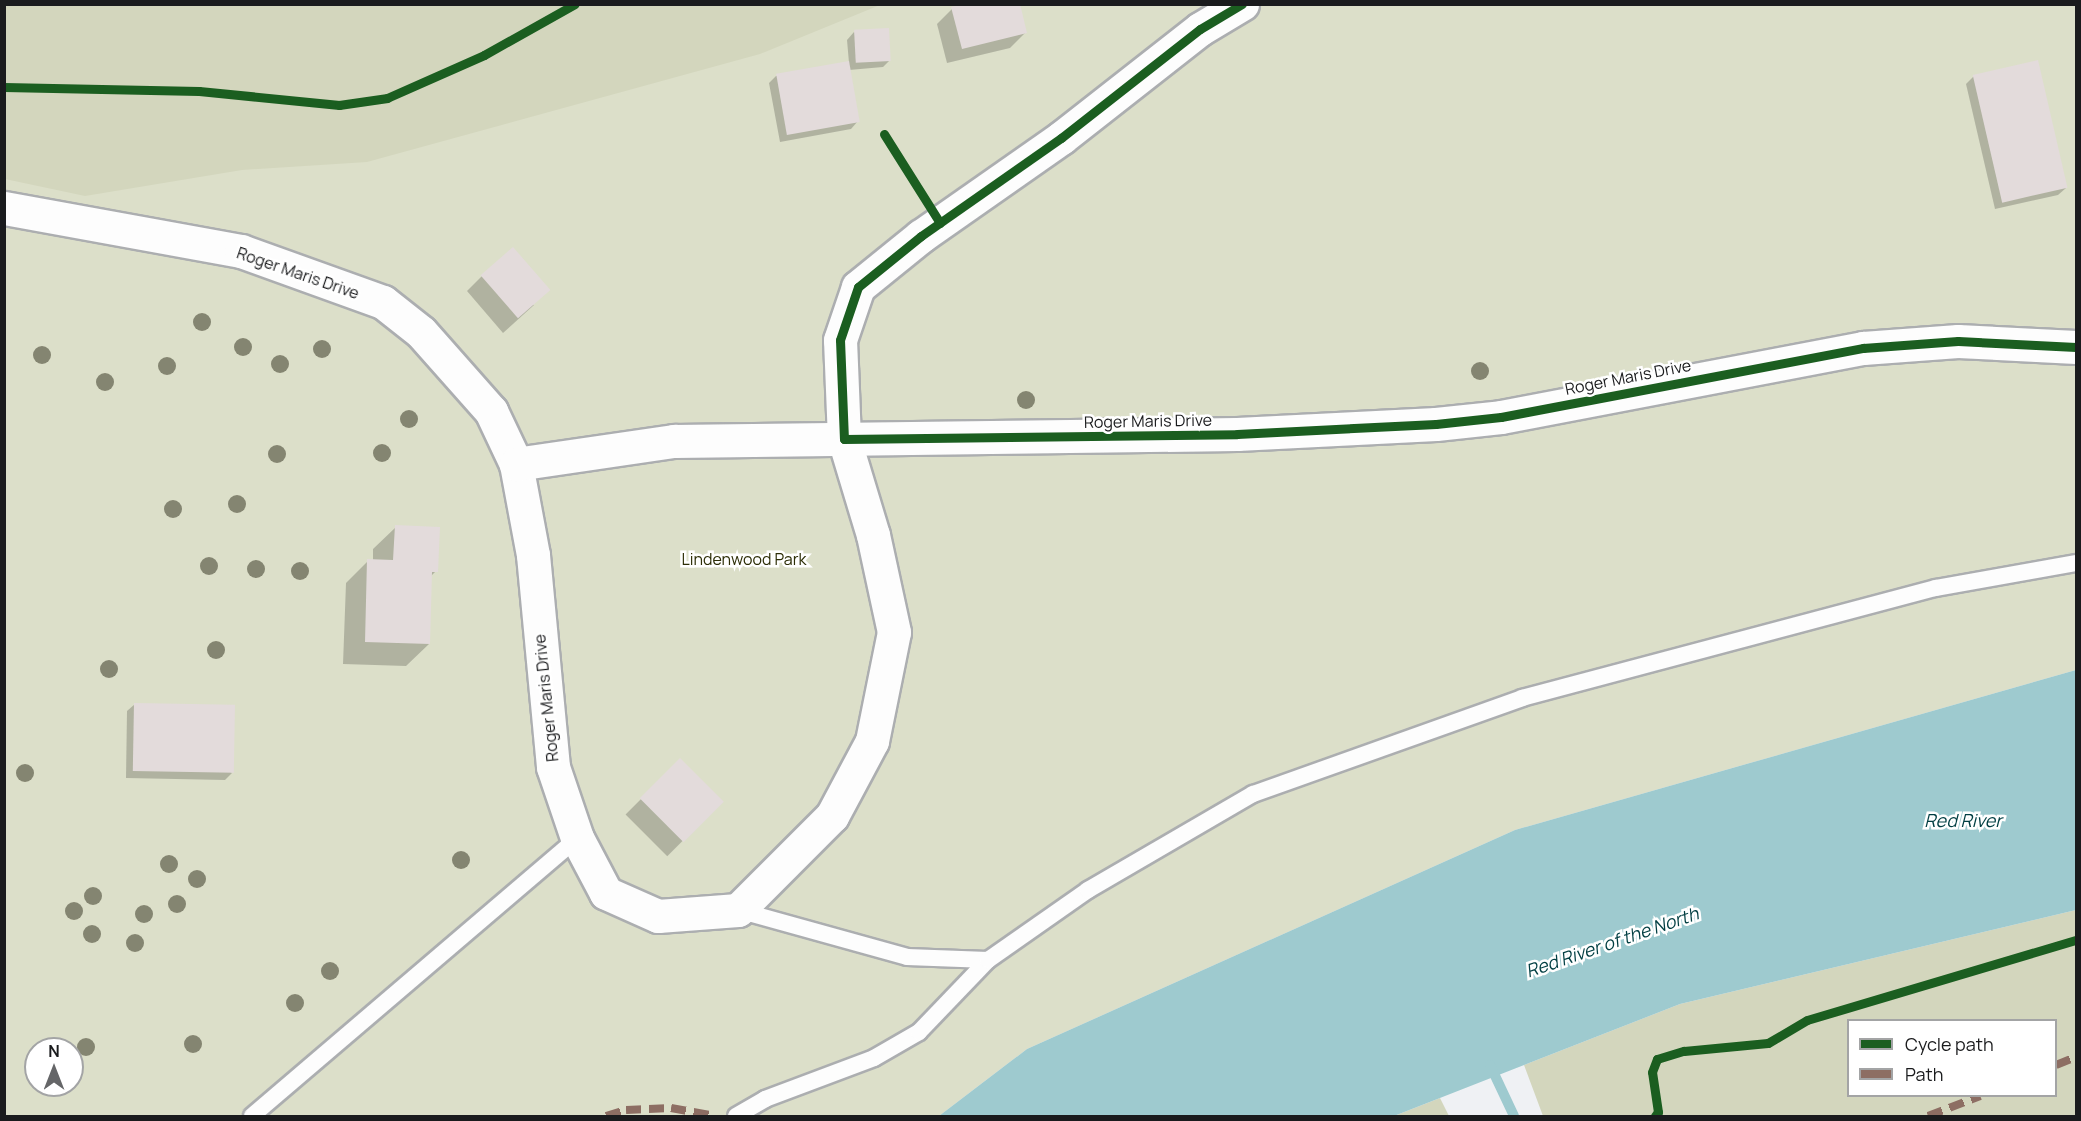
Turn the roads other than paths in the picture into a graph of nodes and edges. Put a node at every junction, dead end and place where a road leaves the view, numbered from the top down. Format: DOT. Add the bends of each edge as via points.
graph roads {
  1 [pos="1242,4"];
  2 [pos="4,208"];
  3 [pos="2076,347"];
  4 [pos="844,439"];
  5 [pos="516,464"];
  6 [pos="2076,563"];
  7 [pos="577,838"];
  8 [pos="738,909"];
  9 [pos="988,960"];
  10 [pos="252,1116"];
  11 [pos="736,1116"];
  1 -- 4 [label="street" via="1200,29 1061,138 921,236 858,287 840,340"];
  2 -- 5 [label="street, Roger Maris Drive" via="241,252 383,302 421,332 491,411"];
  3 -- 4 [label="street, Roger Maris Drive" via="1958,341 1863,348 1501,417 1436,424 1225,434"];
  4 -- 5 [label="street, Roger Maris Drive" via="674,441"];
  4 -- 8 [label="street" via="873,535 894,632 872,741 832,816"];
  5 -- 7 [label="street, Roger Maris Drive" via="532,555 553,767"];
  6 -- 9 [label="lane" via="1936,588 1522,698 1253,794 1088,890"];
  7 -- 8 [label="street, Roger Maris Drive" via="606,893 616,898 658,916"];
  7 -- 10 [label="lane"];
  8 -- 9 [label="lane" via="907,957"];
  9 -- 11 [label="lane" via="919,1032 874,1058 765,1099"];
}
